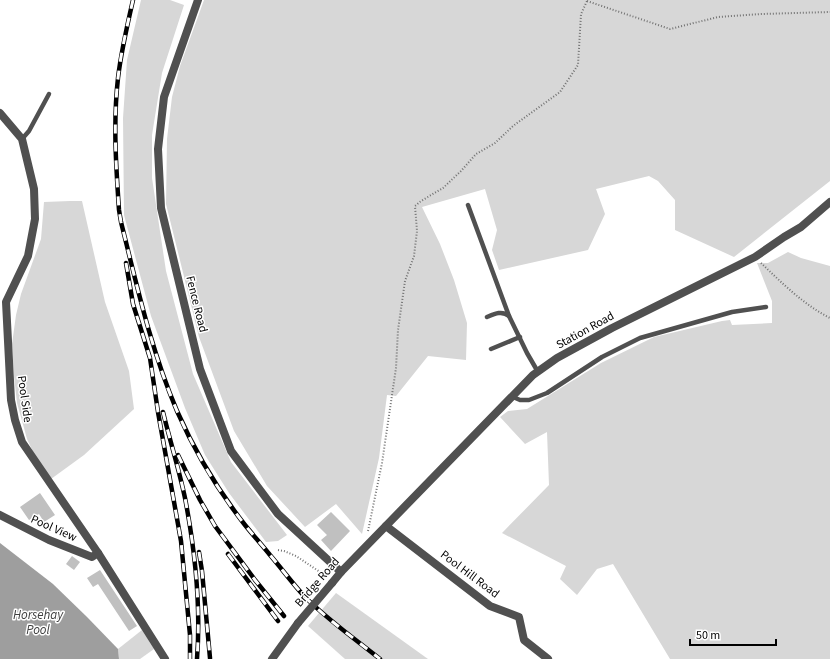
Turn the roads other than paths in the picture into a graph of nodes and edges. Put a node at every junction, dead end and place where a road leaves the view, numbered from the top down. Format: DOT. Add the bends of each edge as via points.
graph roads {
  1 [pos="198,0"];
  2 [pos="49,94"];
  3 [pos="0,113"];
  4 [pos="22,139"];
  5 [pos="830,202"];
  6 [pos="468,205"];
  7 [pos="766,307"];
  8 [pos="509,316"];
  9 [pos="487,317"];
  10 [pos="520,337"];
  11 [pos="491,349"];
  12 [pos="538,372"];
  13 [pos="513,396"];
  14 [pos="0,515"];
  15 [pos="386,526"];
  16 [pos="98,554"];
  17 [pos="340,572"];
  18 [pos="165,659"];
  19 [pos="272,659"];
  20 [pos="548,659"];
  1 -- 17 [label="street, Fence Road" via="164,97 158,149 161,208 200,370 231,451 278,514"];
  2 -- 4 [label="lane"];
  3 -- 4 [label="street, Pool Side"];
  4 -- 16 [label="street, Pool Side" via="34,189 35,219 28,256 6,302 11,400 22,442"];
  5 -- 12 [label="street, Station Road" via="801,227 755,257 612,328 557,358"];
  6 -- 8 [label="lane"];
  7 -- 13 [label="lane" via="732,312 640,338 602,357 547,393 529,400 520,400"];
  8 -- 9 [label="lane" via="506,313 498,313"];
  8 -- 10 [label="lane"];
  10 -- 11 [label="lane"];
  10 -- 12 [label="lane"];
  12 -- 13 [label="street, Station Road"];
  13 -- 15 [label="street, Station Road"];
  14 -- 16 [label="street, Pool View" via="49,540 92,557"];
  15 -- 17 [label="street, Bridge Road"];
  15 -- 20 [label="street, Pool Hill Road" via="490,606 518,617 524,640"];
  16 -- 18 [label="street, Pool Side"];
  17 -- 19 [label="street, Bridge Road, bridge"];
}
